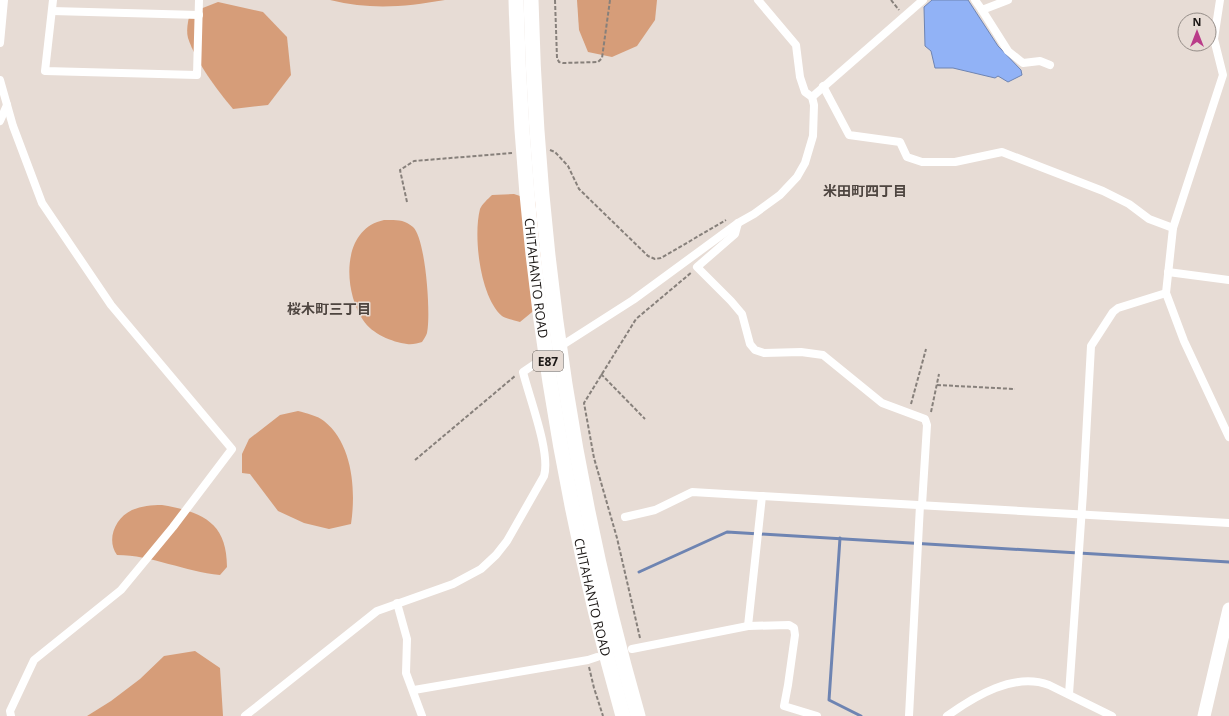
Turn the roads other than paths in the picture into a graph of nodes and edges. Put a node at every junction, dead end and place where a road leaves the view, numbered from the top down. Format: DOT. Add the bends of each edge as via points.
graph roads {
  1 [pos="4,0"];
  2 [pos="53,0"];
  3 [pos="199,0"];
  4 [pos="516,0"];
  5 [pos="531,0"];
  6 [pos="758,0"];
  7 [pos="923,0"];
  8 [pos="975,0"];
  9 [pos="1008,0"];
  10 [pos="1220,0"];
  11 [pos="982,10"];
  12 [pos="52,11"];
  13 [pos="199,15"];
  14 [pos="0,43"];
  15 [pos="1050,65"];
  16 [pos="1226,77"];
  17 [pos="0,80"];
  18 [pos="823,86"];
  19 [pos="812,97"];
  20 [pos="7,105"];
  21 [pos="0,121"];
  22 [pos="740,221"];
  23 [pos="1173,228"];
  24 [pos="1168,272"];
  25 [pos="1229,280"];
  26 [pos="1166,293"];
  27 [pos="1229,437"];
  28 [pos="762,496"];
  29 [pos="921,505"];
  30 [pos="1082,514"];
  31 [pos="625,517"];
  32 [pos="1229,523"];
  33 [pos="397,602"];
  34 [pos="1229,609"];
  35 [pos="748,626"];
  36 [pos="632,649"];
  37 [pos="597,657"];
  38 [pos="414,690"];
  39 [pos="1069,694"];
  40 [pos="11,716"];
  41 [pos="244,716"];
  42 [pos="422,716"];
  43 [pos="623,716"];
  44 [pos="638,716"];
  45 [pos="817,716"];
  46 [pos="909,716"];
  47 [pos="947,716"];
  48 [pos="1112,716"];
  49 [pos="1204,716"];
  1 -- 14 [label="street"];
  2 -- 12 [label="street"];
  3 -- 13 [label="street"];
  4 -- 43 [label="highway, CHITAHANTO ROAD / E87" via="526,185 552,390 591,594"];
  5 -- 44 [label="highway, CHITAHANTO ROAD / E87" via="540,183 551,288 585,499 607,599"];
  6 -- 19 [label="street" via="796,45 800,77 805,92"];
  7 -- 18 [label="street"];
  8 -- 11 [label="street"];
  9 -- 11 [label="street"];
  10 -- 16 [label="street" via="1214,39"];
  11 -- 15 [label="street" via="1008,51 1023,63 1040,61"];
  12 -- 13 [label="street"];
  12 -- 13 [label="street" via="45,71 197,75"];
  16 -- 23 [label="street"];
  17 -- 20 [label="street"];
  18 -- 19 [label="street"];
  18 -- 23 [label="street" via="849,135 900,142 907,157 922,162 955,162 1002,152 1103,191 1129,204 1149,219"];
  19 -- 22 [label="street" via="814,136 805,163 797,177 780,195"];
  20 -- 21 [label="street"];
  20 -- 40 [label="street" via="42,203 112,305 232,449 120,590 34,660 10,711"];
  22 -- 29 [label="street" via="735,234 697,267 742,314 750,344 755,350 764,353 801,352 823,355 882,403 925,419 927,425"];
  22 -- 33 [label="street" via="633,300 522,372 544,451 544,476 507,541 481,569 453,584"];
  23 -- 24 [label="street"];
  24 -- 25 [label="street"];
  24 -- 26 [label="street"];
  26 -- 27 [label="street" via="1184,341"];
  26 -- 30 [label="street" via="1118,308 1091,346"];
  28 -- 29 [label="street"];
  28 -- 31 [label="street" via="692,492 655,510"];
  28 -- 35 [label="street"];
  29 -- 30 [label="street"];
  29 -- 46 [label="street"];
  30 -- 32 [label="street"];
  30 -- 39 [label="street"];
  33 -- 38 [label="street" via="407,639 406,673"];
  33 -- 41 [label="street" via="365,618"];
  34 -- 49 [label="main road"];
  35 -- 36 [label="street"];
  35 -- 45 [label="street" via="794,628 784,706"];
  37 -- 38 [label="street"];
  38 -- 42 [label="street"];
  39 -- 47 [label="street" via="1038,681 1016,682 995,689"];
  39 -- 48 [label="street"];
}
